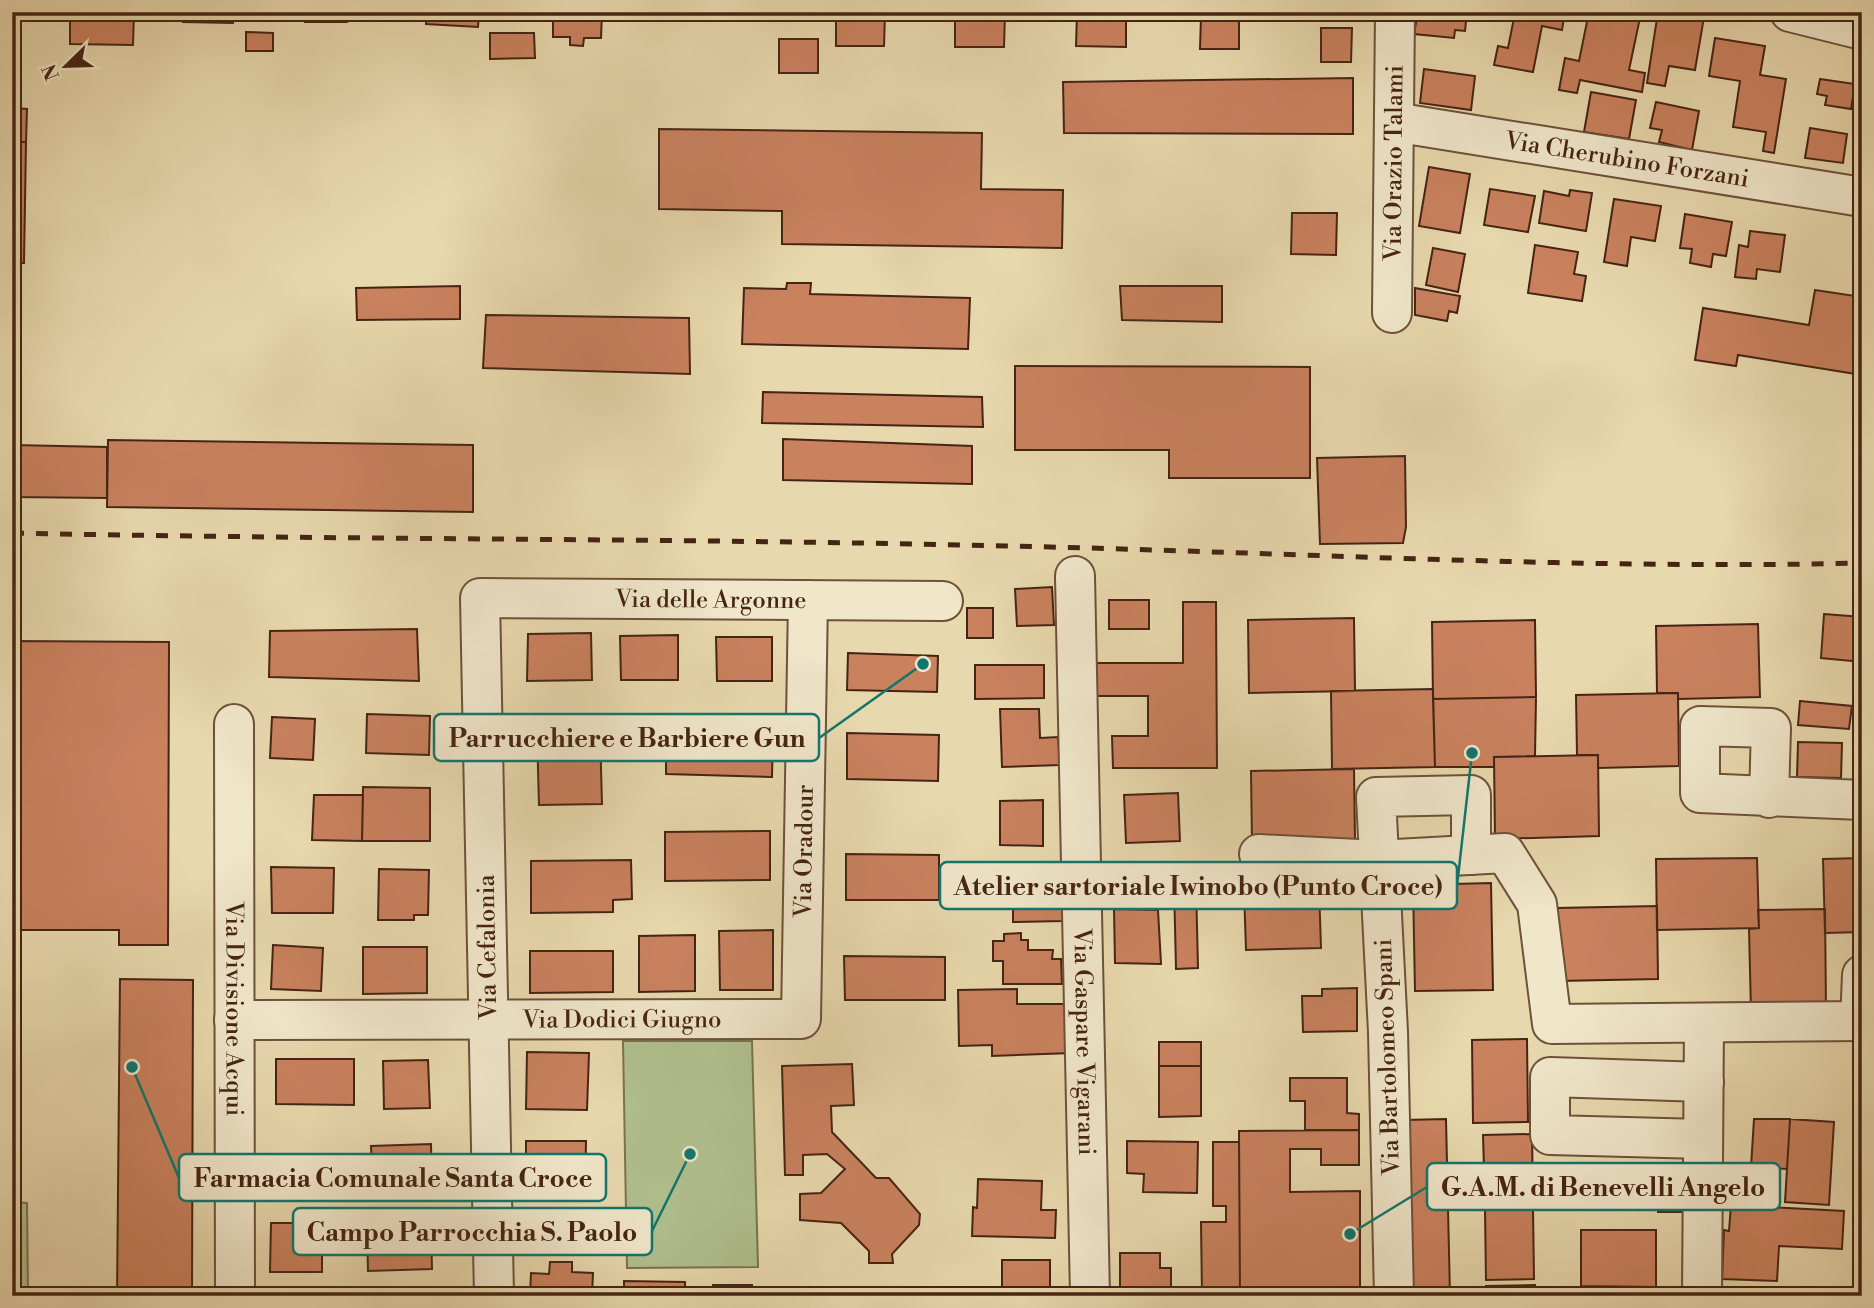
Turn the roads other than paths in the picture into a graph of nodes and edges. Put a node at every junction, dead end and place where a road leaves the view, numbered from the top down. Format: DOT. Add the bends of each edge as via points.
graph roads {
  1 [pos="1395,12"];
  2 [pos="1790,12"];
  3 [pos="1862,30"];
  4 [pos="1394,122"];
  5 [pos="1862,197"];
  6 [pos="1392,313"];
  7 [pos="1074,576"];
  8 [pos="480,598"];
  9 [pos="808,600"];
  10 [pos="943,601"];
  11 [pos="234,724"];
  12 [pos="1769,798"];
  13 [pos="1862,800"];
  14 [pos="1259,854"];
  15 [pos="1488,854"];
  16 [pos="1377,860"];
  17 [pos="1862,975"];
  18 [pos="801,1019"];
  19 [pos="234,1020"];
  20 [pos="488,1020"];
  21 [pos="1704,1023"];
  22 [pos="1552,1024"];
  23 [pos="1550,1077"];
  24 [pos="1704,1082"];
  25 [pos="1703,1139"];
  26 [pos="234,1296"];
  27 [pos="494,1296"];
  28 [pos="1090,1296"];
  29 [pos="1394,1296"];
  30 [pos="1702,1296"];
  1 -- 4 [label="street, Via Orazio Talami"];
  2 -- 3 [label="street"];
  4 -- 5 [label="street, Via Cherubino Forzani"];
  4 -- 6 [label="street, Via Orazio Talami"];
  7 -- 28 [label="street, Via Gaspare Vigarani"];
  8 -- 9 [label="street, Via delle Argonne"];
  8 -- 20 [label="street, Via Cefalonia"];
  9 -- 10 [label="street, Via delle Argonne"];
  9 -- 18 [label="street, Via Oradour"];
  11 -- 19 [label="street, Via Divisione Acqui"];
  12 -- 13 [label="street"];
  14 -- 16 [label="street"];
  15 -- 16 [label="street"];
  15 -- 16 [label="street, Via Bartolomeo Spani" via="1471,795 1376,797"];
  15 -- 22 [label="street" via="1537,904"];
  16 -- 29 [label="street, Via Bartolomeo Spani" via="1388,1032"];
  17 -- 21 [label="street" via="1860,1021"];
  18 -- 20 [label="street, Via Dodici Giugno"];
  19 -- 20 [label="street, Via Dodici Giugno"];
  19 -- 26 [label="street, Via Divisione Acqui"];
  20 -- 27 [label="street, Via Cefalonia"];
  21 -- 22 [label="street"];
  21 -- 24 [label="street"];
  22 -- 23 [label="street"];
  23 -- 24 [label="street"];
  23 -- 25 [label="street" via="1550,1135"];
  24 -- 25 [label="street"];
  25 -- 30 [label="street"];
}
